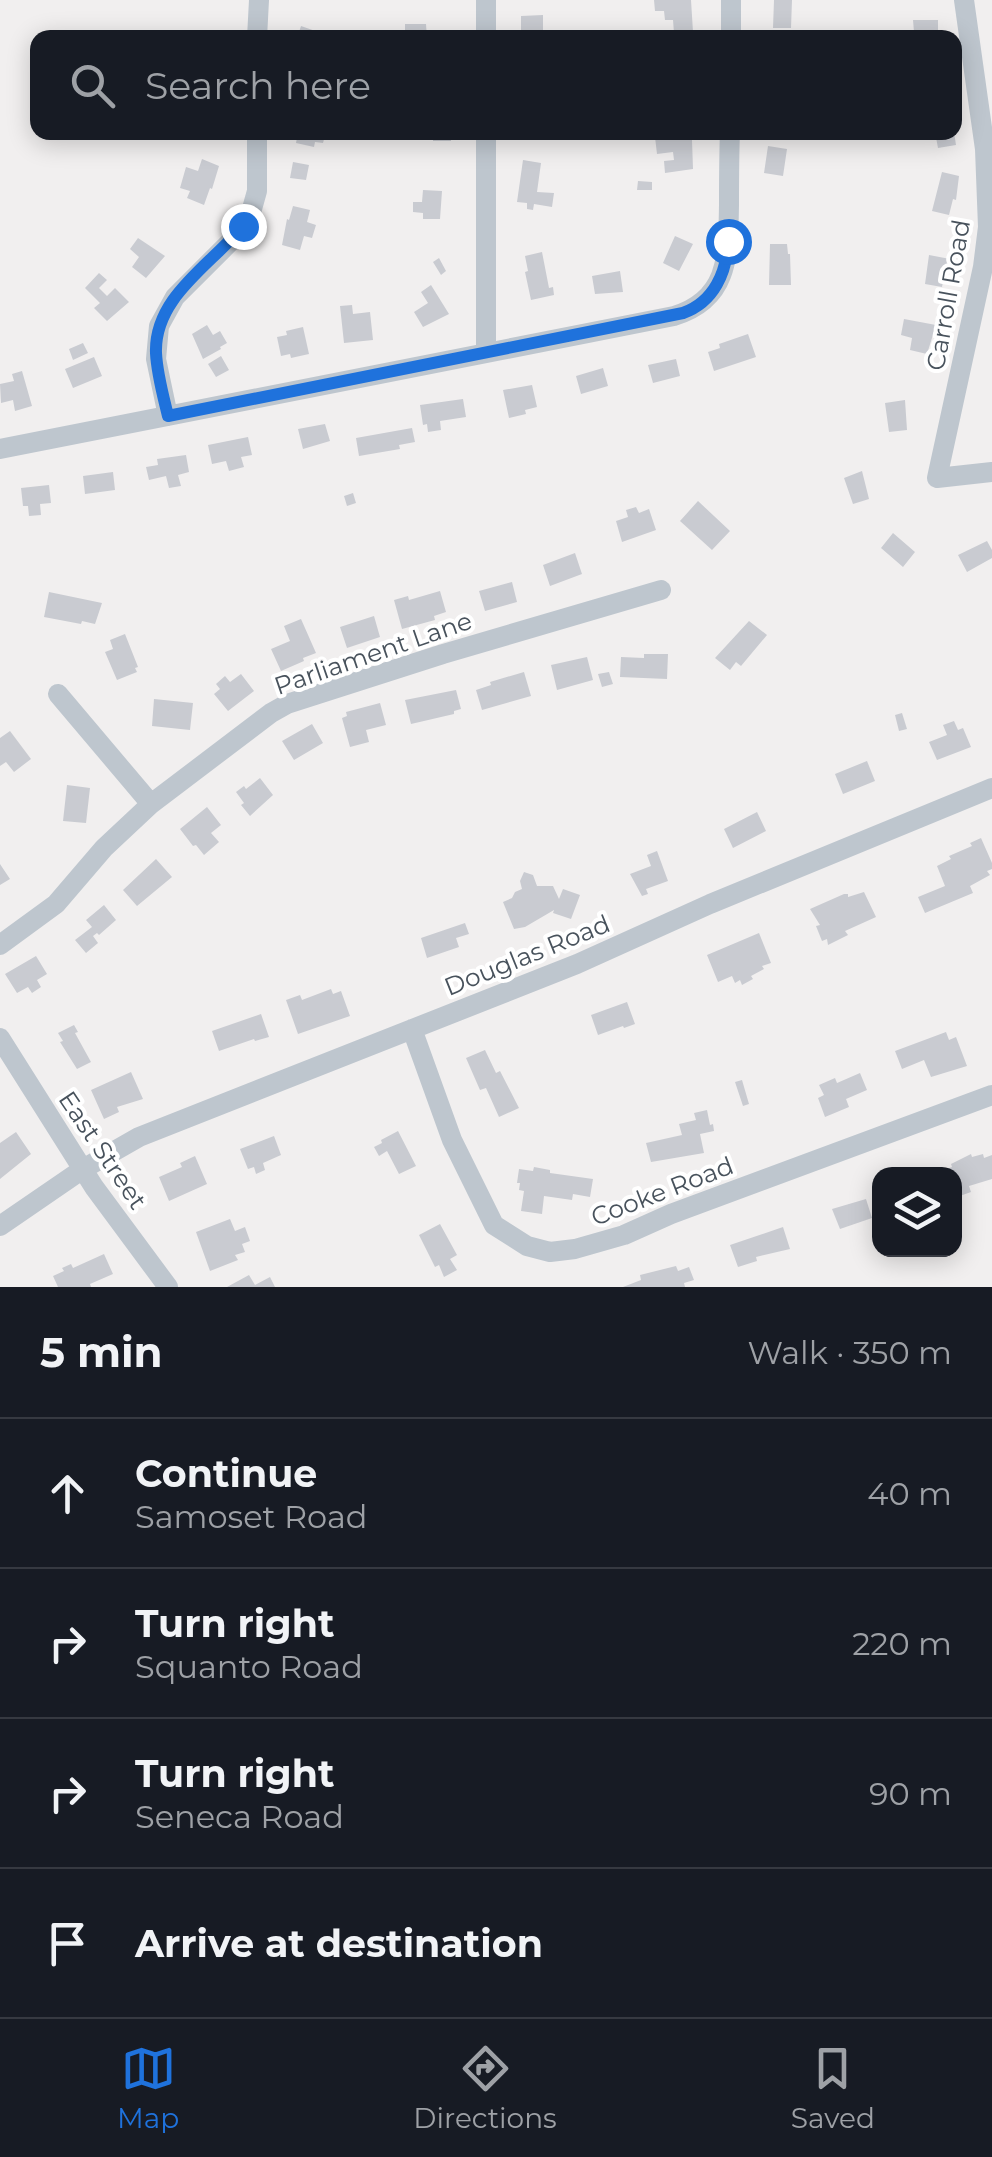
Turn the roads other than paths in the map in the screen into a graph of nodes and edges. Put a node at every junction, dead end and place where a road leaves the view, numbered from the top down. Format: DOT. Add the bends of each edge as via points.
graph roads {
  1 [pos="259,0"];
  2 [pos="486,0"];
  3 [pos="731,0"];
  4 [pos="964,0"];
  5 [pos="257,30"];
  6 [pos="486,30"];
  7 [pos="731,30"];
  8 [pos="257,140"];
  9 [pos="486,140"];
  10 [pos="730,140"];
  11 [pos="486,353"];
  12 [pos="168,416"];
  13 [pos="0,449"];
  14 [pos="992,472"];
  15 [pos="661,590"];
  16 [pos="58,694"];
  17 [pos="992,788"];
  18 [pos="151,804"];
  19 [pos="0,945"];
  20 [pos="412,1029"];
  21 [pos="0,1038"];
  22 [pos="992,1095"];
  23 [pos="83,1169"];
  24 [pos="0,1226"];
  25 [pos="168,1287"];
  1 -- 5 [label="street"];
  2 -- 6 [label="street"];
  3 -- 7 [label="street"];
  4 -- 14 [label="street, Carroll Road" via="988,227 937,478"];
  8 -- 12 [label="street" via="250,216 175,297 159,326 156,360"];
  9 -- 11 [label="street"];
  10 -- 11 [label="street" via="728,254 714,289 698,306"];
  11 -- 12 [label="street"];
  12 -- 13 [label="street"];
  15 -- 18 [label="street, Parliament Lane" via="287,704"];
  16 -- 18 [label="street"];
  17 -- 20 [label="street, Douglas Road"];
  18 -- 19 [label="street, Parliament Lane" via="56,904"];
  20 -- 22 [label="street, Cooke Road" via="452,1140 494,1224 550,1252 624,1234"];
  20 -- 23 [label="street, Douglas Road" via="139,1137"];
  21 -- 23 [label="street, East Street"];
  23 -- 24 [label="street, Douglas Road"];
  23 -- 25 [label="street, East Street"];
}
